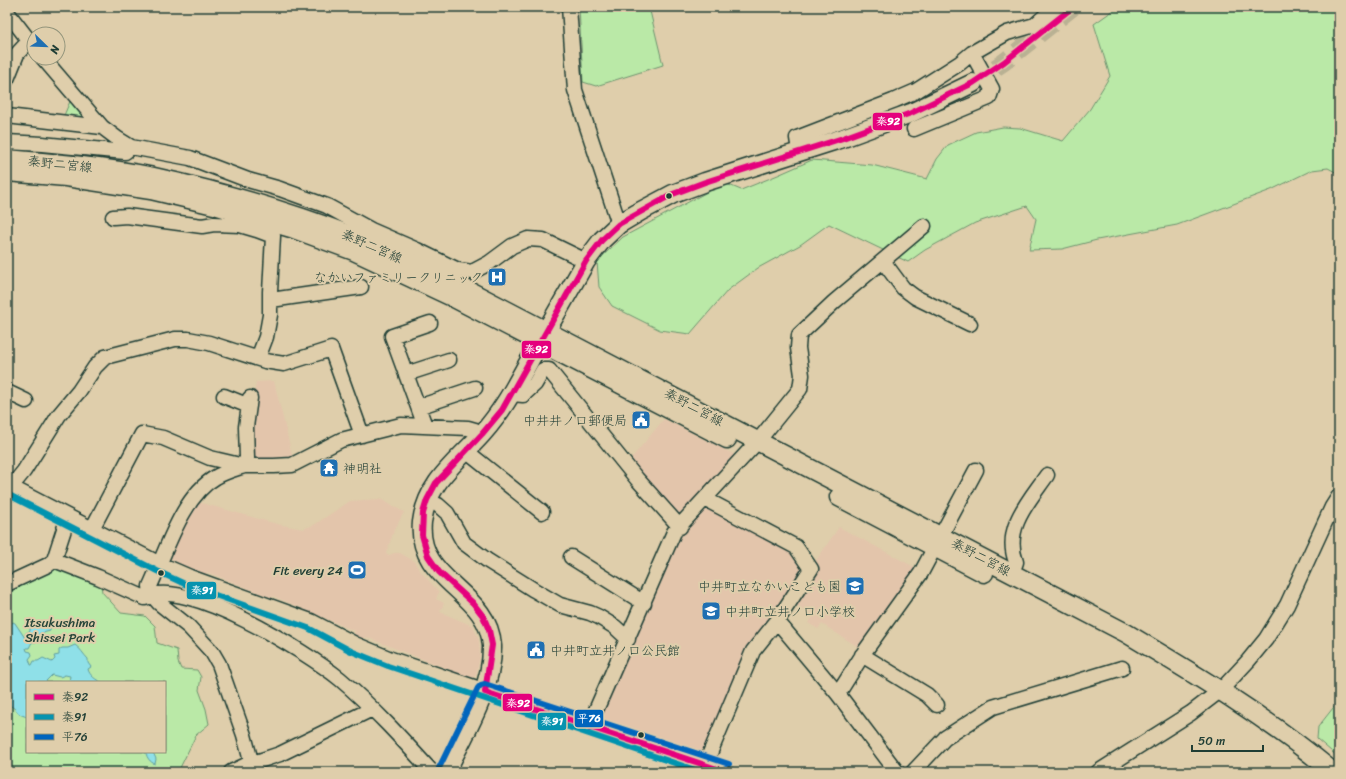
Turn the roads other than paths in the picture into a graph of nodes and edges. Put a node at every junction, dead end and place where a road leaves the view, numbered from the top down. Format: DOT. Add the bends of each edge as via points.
graph roads {
  1 [pos="569,7"];
  2 [pos="1055,7"];
  3 [pos="7,12"];
  4 [pos="26,36"];
  5 [pos="26,48"];
  6 [pos="972,53"];
  7 [pos="50,66"];
  8 [pos="7,79"];
  9 [pos="973,83"];
  10 [pos="7,116"];
  11 [pos="102,127"];
  12 [pos="914,129"];
  13 [pos="7,142"];
  14 [pos="131,147"];
  15 [pos="799,151"];
  16 [pos="7,159"];
  17 [pos="7,172"];
  18 [pos="113,217"];
  19 [pos="619,224"];
  20 [pos="924,226"];
  21 [pos="586,261"];
  22 [pos="883,261"];
  23 [pos="361,287"];
  24 [pos="271,300"];
  25 [pos="430,323"];
  26 [pos="970,324"];
  27 [pos="543,337"];
  28 [pos="258,358"];
  29 [pos="449,360"];
  30 [pos="406,374"];
  31 [pos="475,388"];
  32 [pos="7,392"];
  33 [pos="512,394"];
  34 [pos="224,396"];
  35 [pos="26,401"];
  36 [pos="418,407"];
  37 [pos="425,426"];
  38 [pos="482,434"];
  39 [pos="362,436"];
  40 [pos="754,445"];
  41 [pos="466,450"];
  42 [pos="244,466"];
  43 [pos="976,470"];
  44 [pos="1047,475"];
  45 [pos="9,486"];
  46 [pos="1339,496"];
  47 [pos="705,499"];
  48 [pos="427,500"];
  49 [pos="542,512"];
  50 [pos="68,517"];
  51 [pos="680,527"];
  52 [pos="92,529"];
  53 [pos="938,541"];
  54 [pos="571,557"];
  55 [pos="54,560"];
  56 [pos="160,564"];
  57 [pos="1012,573"];
  58 [pos="7,584"];
  59 [pos="151,594"];
  60 [pos="644,603"];
  61 [pos="777,621"];
  62 [pos="628,639"];
  63 [pos="862,655"];
  64 [pos="1122,668"];
  65 [pos="485,692"];
  66 [pos="838,694"];
  67 [pos="1216,694"];
  68 [pos="937,705"];
  69 [pos="372,709"];
  70 [pos="589,726"];
  71 [pos="705,765"];
  72 [pos="252,768"];
  73 [pos="1102,771"];
  74 [pos="231,772"];
  75 [pos="432,772"];
  76 [pos="446,772"];
  77 [pos="726,772"];
  78 [pos="898,772"];
  79 [pos="913,772"];
  80 [pos="1314,772"];
  81 [pos="1332,772"];
  1 -- 19 [label="street" via="575,90"];
  2 -- 6 [label="street" via="1035,25 1007,33"];
  3 -- 4 [label="street"];
  5 -- 8 [label="street" via="17,54"];
  6 -- 12 [label="street" via="992,89 989,98"];
  6 -- 15 [label="street" via="960,64 916,91 797,138"];
  7 -- 11 [label="street"];
  9 -- 15 [label="main road" via="911,113"];
  10 -- 11 [label="street"];
  11 -- 14 [label="street"];
  13 -- 14 [label="street" via="125,152"];
  14 -- 21 [label="street" via="190,158 326,206 458,270 472,272 512,246 528,239 543,240"];
  15 -- 19 [label="main road" via="673,194"];
  16 -- 27 [label="main road, 秦野二宮線" via="69,164 153,177 297,216 364,241 454,283"];
  17 -- 27 [label="main road, 秦野二宮線" via="66,177 151,190 214,205 294,229 354,251"];
  18 -- 24 [label="street" via="127,216 202,226 240,225 273,236"];
  19 -- 21 [label="main road" via="602,240"];
  20 -- 22 [label="street"];
  21 -- 27 [label="main road"];
  22 -- 26 [label="street" via="903,288 915,297"];
  22 -- 40 [label="street" via="799,335 802,375 800,389"];
  23 -- 24 [label="street"];
  24 -- 28 [label="street" via="266,337"];
  25 -- 30 [label="street" via="392,336"];
  27 -- 33 [label="main road"];
  27 -- 40 [label="main road, 秦野二宮線"];
  28 -- 39 [label="street" via="284,364 331,349"];
  28 -- 45 [label="street" via="188,339 175,339 105,357 59,415 24,471"];
  29 -- 30 [label="street"];
  30 -- 36 [label="street"];
  31 -- 36 [label="street"];
  32 -- 35 [label="street"];
  33 -- 38 [label="main road"];
  33 -- 51 [label="street" via="523,395 535,384 543,370 549,370 637,479"];
  34 -- 42 [label="street" via="250,402 246,427 247,458"];
  36 -- 37 [label="street"];
  37 -- 38 [label="street" via="468,428"];
  37 -- 39 [label="street" via="401,425"];
  38 -- 41 [label="main road"];
  39 -- 42 [label="street" via="341,440 292,465"];
  40 -- 47 [label="street"];
  40 -- 53 [label="main road, 秦野二宮線"];
  41 -- 48 [label="main road" via="436,484"];
  41 -- 49 [label="street"];
  42 -- 52 [label="street" via="210,458 163,438 142,434"];
  42 -- 56 [label="street" via="216,477 201,487 178,522"];
  43 -- 53 [label="street"];
  44 -- 57 [label="street" via="1016,522 1012,551 1016,562"];
  45 -- 50 [label="street"];
  46 -- 67 [label="street" via="1287,605 1266,639"];
  47 -- 51 [label="street"];
  47 -- 61 [label="street" via="796,548 811,569"];
  48 -- 62 [label="street" via="447,513 464,542 488,561 560,604 599,617"];
  48 -- 65 [label="main road" via="423,513 422,534 428,556 439,572 473,603 489,630 492,654"];
  50 -- 52 [label="street"];
  50 -- 55 [label="street"];
  51 -- 60 [label="street" via="674,532"];
  52 -- 56 [label="street"];
  53 -- 57 [label="main road, 秦野二宮線"];
  53 -- 63 [label="street" via="921,573"];
  53 -- 67 [label="main road, 秦野二宮線" via="1117,642"];
  54 -- 60 [label="street"];
  55 -- 58 [label="street"];
  55 -- 59 [label="street" via="145,598"];
  56 -- 59 [label="street" via="150,586"];
  56 -- 65 [label="street" via="311,621 391,659"];
  57 -- 67 [label="main road, 秦野二宮線" via="1126,633"];
  59 -- 69 [label="street" via="184,596 219,608 260,627 340,679"];
  59 -- 72 [label="street" via="189,627 212,652 219,664 244,735"];
  60 -- 62 [label="street"];
  61 -- 66 [label="street"];
  61 -- 71 [label="street" via="753,651"];
  62 -- 70 [label="street"];
  63 -- 66 [label="street"];
  63 -- 68 [label="street" via="927,695"];
  64 -- 79 [label="street" via="993,707 945,738"];
  65 -- 70 [label="street"];
  65 -- 76 [label="main road"];
  66 -- 78 [label="street"];
  67 -- 73 [label="street"];
  67 -- 80 [label="main road, 秦野二宮線" via="1263,734"];
  67 -- 81 [label="main road, 秦野二宮線" via="1269,723"];
  69 -- 72 [label="street"];
  69 -- 75 [label="street"];
  70 -- 71 [label="street"];
  71 -- 77 [label="street"];
  72 -- 74 [label="street" via="244,766"];
}
